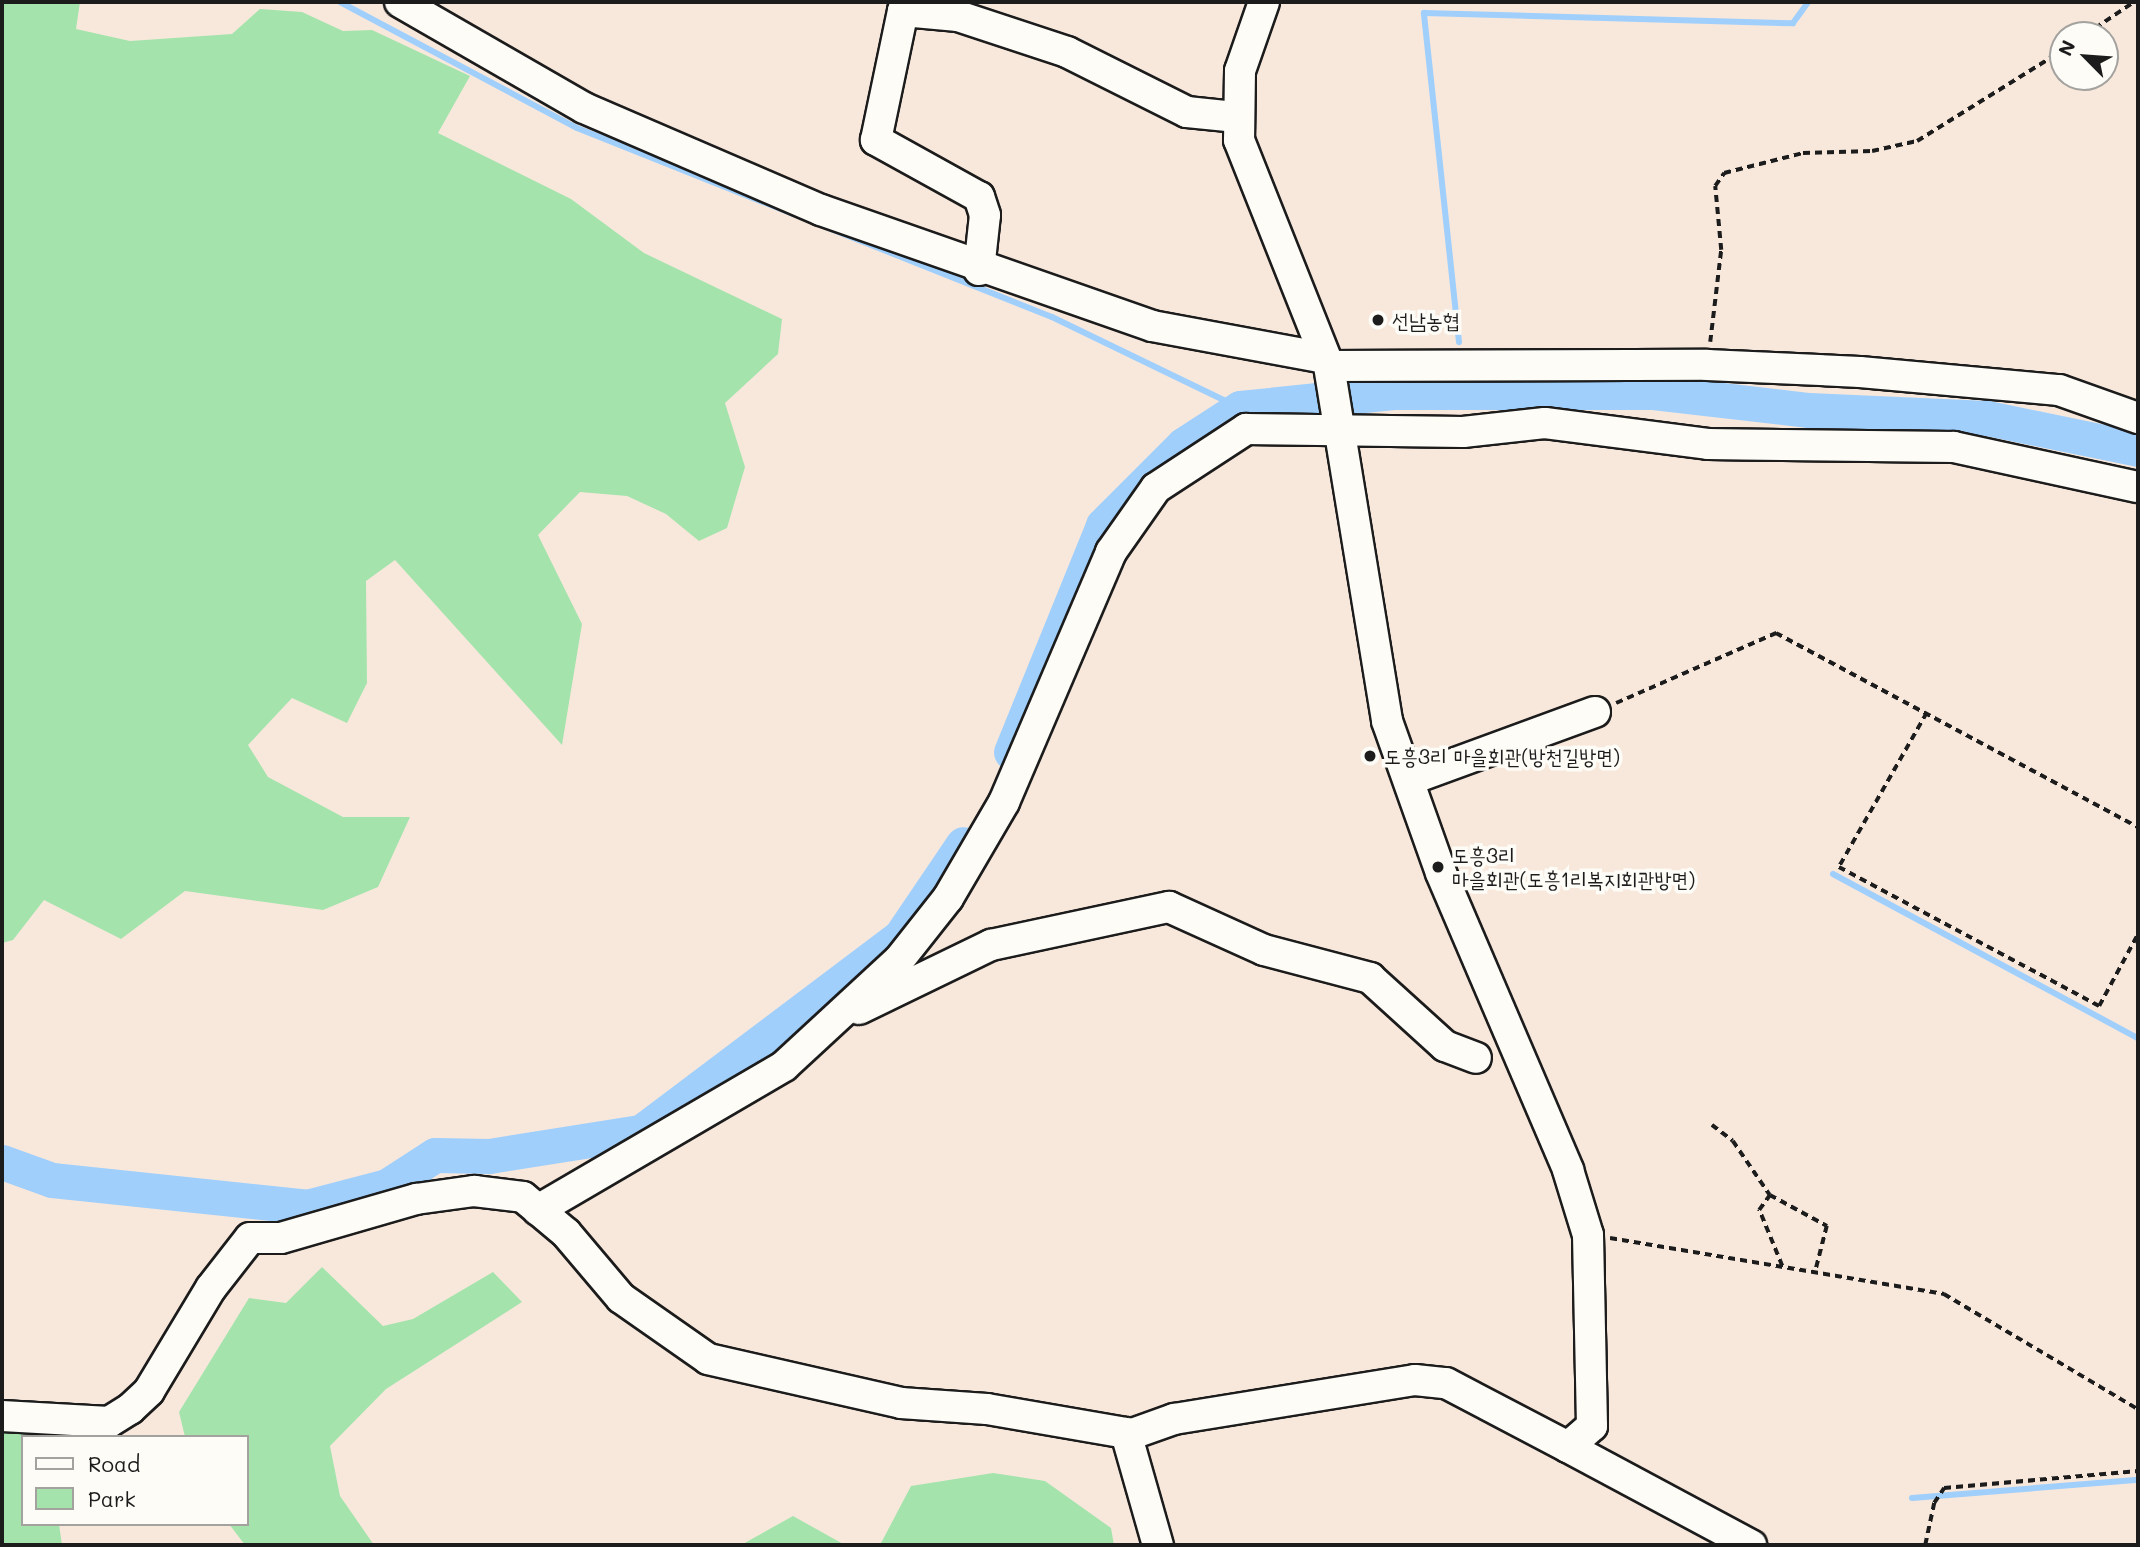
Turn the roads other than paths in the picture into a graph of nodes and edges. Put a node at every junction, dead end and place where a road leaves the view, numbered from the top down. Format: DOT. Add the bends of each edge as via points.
graph roads {
  1 [pos="400,2"];
  2 [pos="1264,2"];
  3 [pos="1235,117"];
  4 [pos="979,270"];
  5 [pos="1328,368"];
  6 [pos="2138,418"];
  7 [pos="1340,424"];
  8 [pos="2138,487"];
  9 [pos="1595,712"];
  10 [pos="1409,780"];
  11 [pos="841,1017"];
  12 [pos="1476,1058"];
  13 [pos="538,1210"];
  14 [pos="2,1416"];
  15 [pos="1126,1433"];
  16 [pos="1568,1447"];
  17 [pos="1158,1545"];
  18 [pos="1751,1545"];
  1 -- 4 [label="street" via="584,108 821,211"];
  2 -- 3 [label="street" via="1240,71"];
  3 -- 4 [label="street" via="1187,112 1067,52 958,16 903,11 876,140 979,197 985,215"];
  3 -- 5 [label="street"];
  4 -- 5 [label="street" via="1152,326"];
  5 -- 6 [label="street" via="1707,365 2059,390"];
  5 -- 7 [label="street"];
  7 -- 8 [label="street" via="1463,432 1545,423 1708,444 1954,447"];
  7 -- 10 [label="street" via="1374,659"];
  7 -- 11 [label="street" via="1246,429 1156,488 1111,552 1004,802 970,863 899,960"];
  9 -- 10 [label="street"];
  10 -- 16 [label="street" via="1441,873 1568,1170 1588,1235 1592,1426"];
  11 -- 12 [label="street" via="948,971 991,945 1169,907 1264,950 1370,978 1445,1046"];
  11 -- 13 [label="street" via="784,1066"];
  13 -- 14 [label="street" via="523,1198 474,1191 415,1199 281,1238 250,1238 211,1288 149,1391 130,1409 109,1422"];
  13 -- 15 [label="street" via="621,1298 708,1359 901,1404 987,1409"];
  15 -- 16 [label="street" via="1174,1419 1415,1380 1446,1382"];
  15 -- 17 [label="street"];
  16 -- 18 [label="street"];
}
